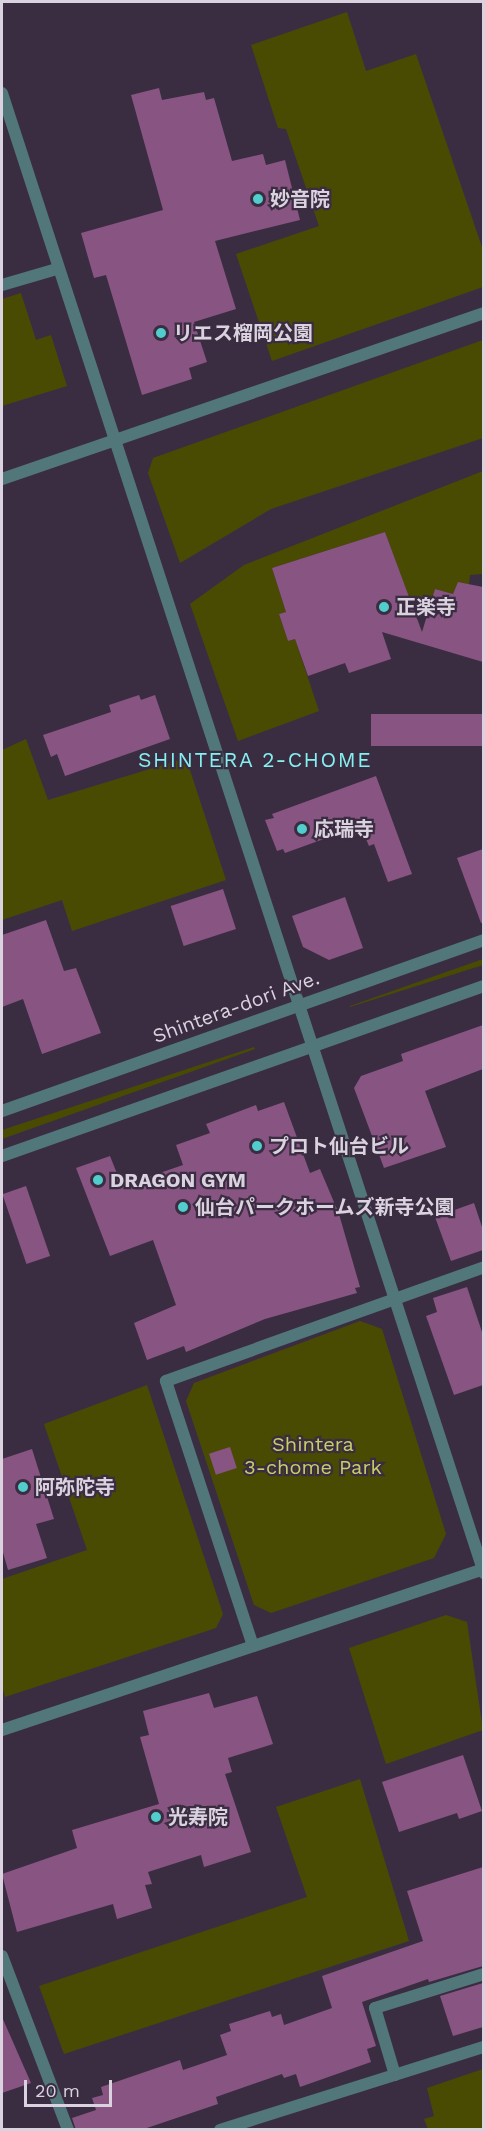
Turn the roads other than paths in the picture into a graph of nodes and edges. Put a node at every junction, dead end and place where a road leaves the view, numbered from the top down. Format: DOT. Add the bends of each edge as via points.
graph roads {
  1 [pos="2,93"];
  2 [pos="57,269"];
  3 [pos="2,285"];
  4 [pos="483,313"];
  5 [pos="112,441"];
  6 [pos="2,479"];
  7 [pos="483,940"];
  8 [pos="483,986"];
  9 [pos="297,1006"];
  10 [pos="310,1046"];
  11 [pos="2,1111"];
  12 [pos="2,1156"];
  13 [pos="483,1267"];
  14 [pos="395,1298"];
  15 [pos="483,1571"];
  16 [pos="253,1646"];
  17 [pos="2,1730"];
  18 [pos="2,1956"];
  19 [pos="483,1974"];
  20 [pos="483,2047"];
  21 [pos="395,2075"];
  22 [pos="68,2130"];
  23 [pos="220,2130"];
  1 -- 2 [label="street"];
  2 -- 3 [label="street"];
  2 -- 5 [label="street"];
  4 -- 5 [label="street"];
  5 -- 6 [label="street"];
  5 -- 9 [label="street"];
  7 -- 9 [label="street, Shintera-dori Ave."];
  8 -- 10 [label="street"];
  9 -- 10 [label="street"];
  9 -- 11 [label="street, Shintera-dori Ave."];
  10 -- 12 [label="street"];
  10 -- 14 [label="street"];
  13 -- 14 [label="street"];
  14 -- 15 [label="street"];
  14 -- 16 [label="street" via="166,1381"];
  15 -- 16 [label="street"];
  16 -- 17 [label="street"];
  18 -- 22 [label="street"];
  19 -- 21 [label="street" via="375,2008"];
  20 -- 21 [label="street"];
  21 -- 23 [label="street"];
}
